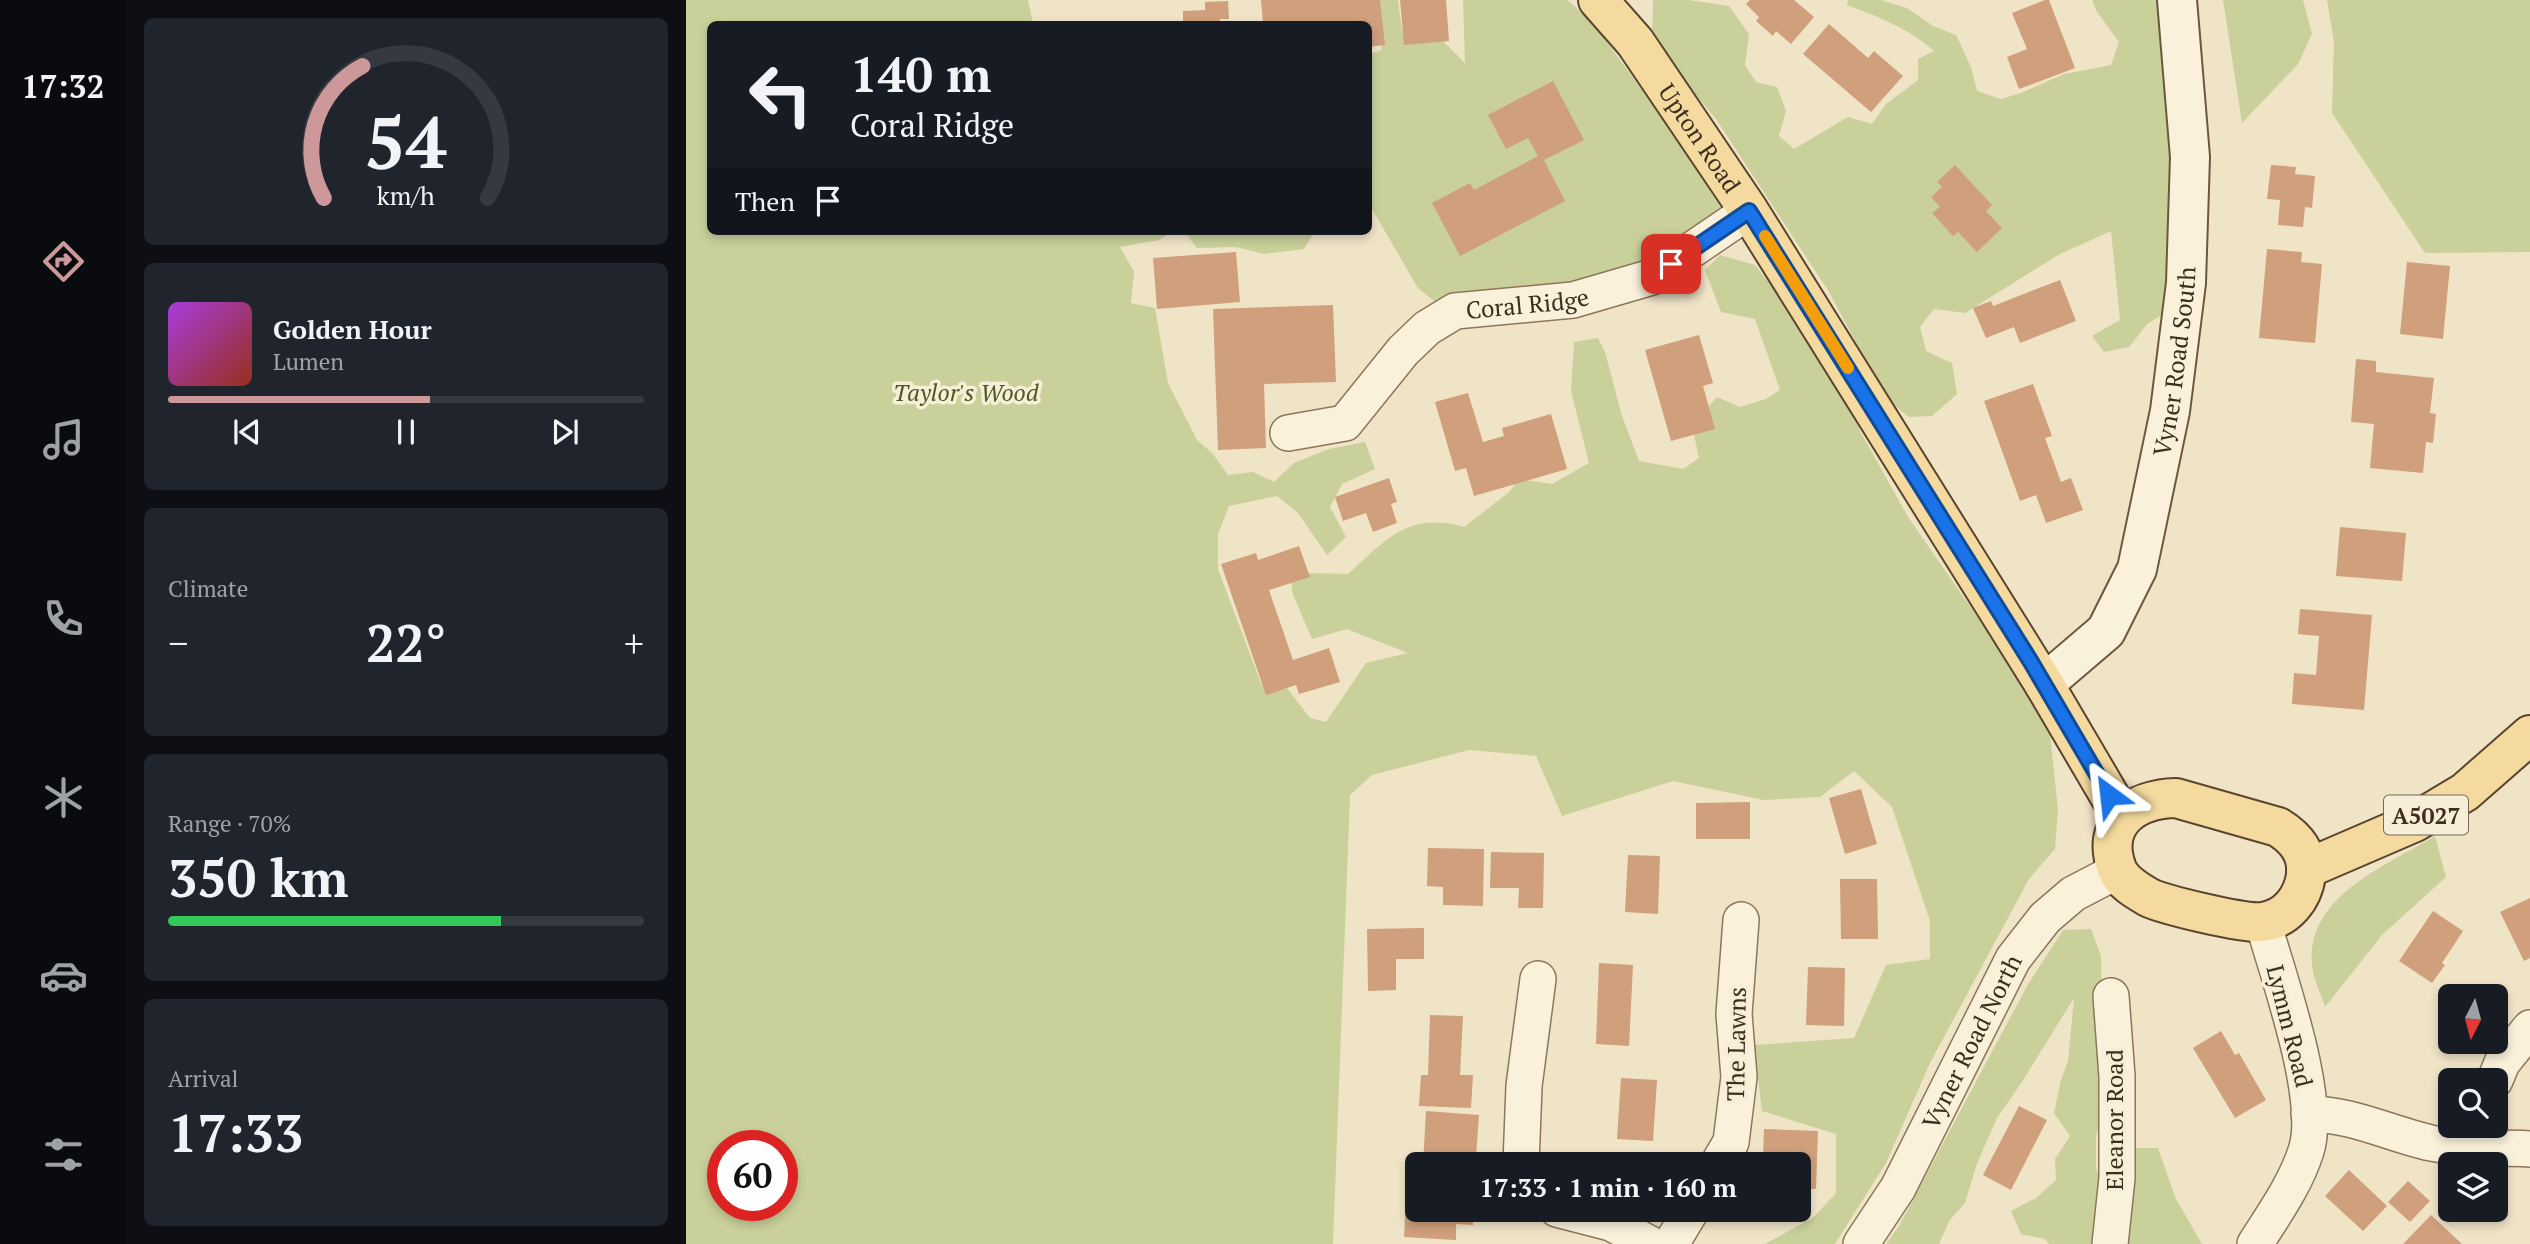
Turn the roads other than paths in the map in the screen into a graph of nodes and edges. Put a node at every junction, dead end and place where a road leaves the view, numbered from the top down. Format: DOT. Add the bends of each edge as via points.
graph roads {
  1 [pos="1598,0"];
  2 [pos="2177,0"];
  3 [pos="1749,211"];
  4 [pos="1288,433"];
  5 [pos="2044,684"];
  6 [pos="2530,734"];
  7 [pos="2122,817"];
  8 [pos="2306,869"];
  9 [pos="2117,871"];
  10 [pos="1741,920"];
  11 [pos="2263,922"];
  12 [pos="1538,979"];
  13 [pos="2111,996"];
  14 [pos="2530,1028"];
  15 [pos="2500,1068"];
  16 [pos="2309,1114"];
  17 [pos="2464,1138"];
  18 [pos="2483,1138"];
  19 [pos="2530,1149"];
  20 [pos="1521,1152"];
  21 [pos="1725,1152"];
  22 [pos="1607,1222"];
  23 [pos="1684,1222"];
  24 [pos="1650,1244"];
  25 [pos="1671,1244"];
  26 [pos="1861,1244"];
  27 [pos="2110,1244"];
  28 [pos="2255,1244"];
  1 -- 3 [label="main road, Upton Road" via="1635,42"];
  2 -- 5 [label="street, Vyner Road South" via="2190,157 2186,283 2170,411 2137,569 2106,631"];
  3 -- 4 [label="street, Coral Ridge" via="1652,277 1573,300 1455,311 1427,328 1403,351 1345,423"];
  3 -- 5 [label="main road, Upton Road"];
  5 -- 7 [label="main road, Upton Road"];
  6 -- 8 [label="main road, A5027" via="2465,792 2415,822"];
  7 -- 8 [label="main road" via="2138,805 2176,799 2278,827 2302,850"];
  7 -- 9 [label="main road" via="2113,850"];
  8 -- 11 [label="main road" via="2305,886 2294,906"];
  9 -- 11 [label="main road" via="2128,885 2150,898 2239,921"];
  9 -- 26 [label="street, Vyner Road North" via="2073,894 2045,918 2013,959 1898,1188"];
  10 -- 21 [label="street, The Lawns" via="1734,1014 1739,1077 1731,1142"];
  11 -- 16 [label="street, Lymm Road" via="2302,1062"];
  12 -- 20 [label="street" via="1524,1086"];
  13 -- 27 [label="street, Eleanor Road" via="2117,1178"];
  14 -- 15 [label="street"];
  16 -- 17 [label="street" via="2360,1121 2435,1144"];
  16 -- 28 [label="street, Lymm Road" via="2307,1148 2292,1186"];
  18 -- 19 [label="street"];
  22 -- 24 [label="street"];
  23 -- 25 [label="street"];
}
